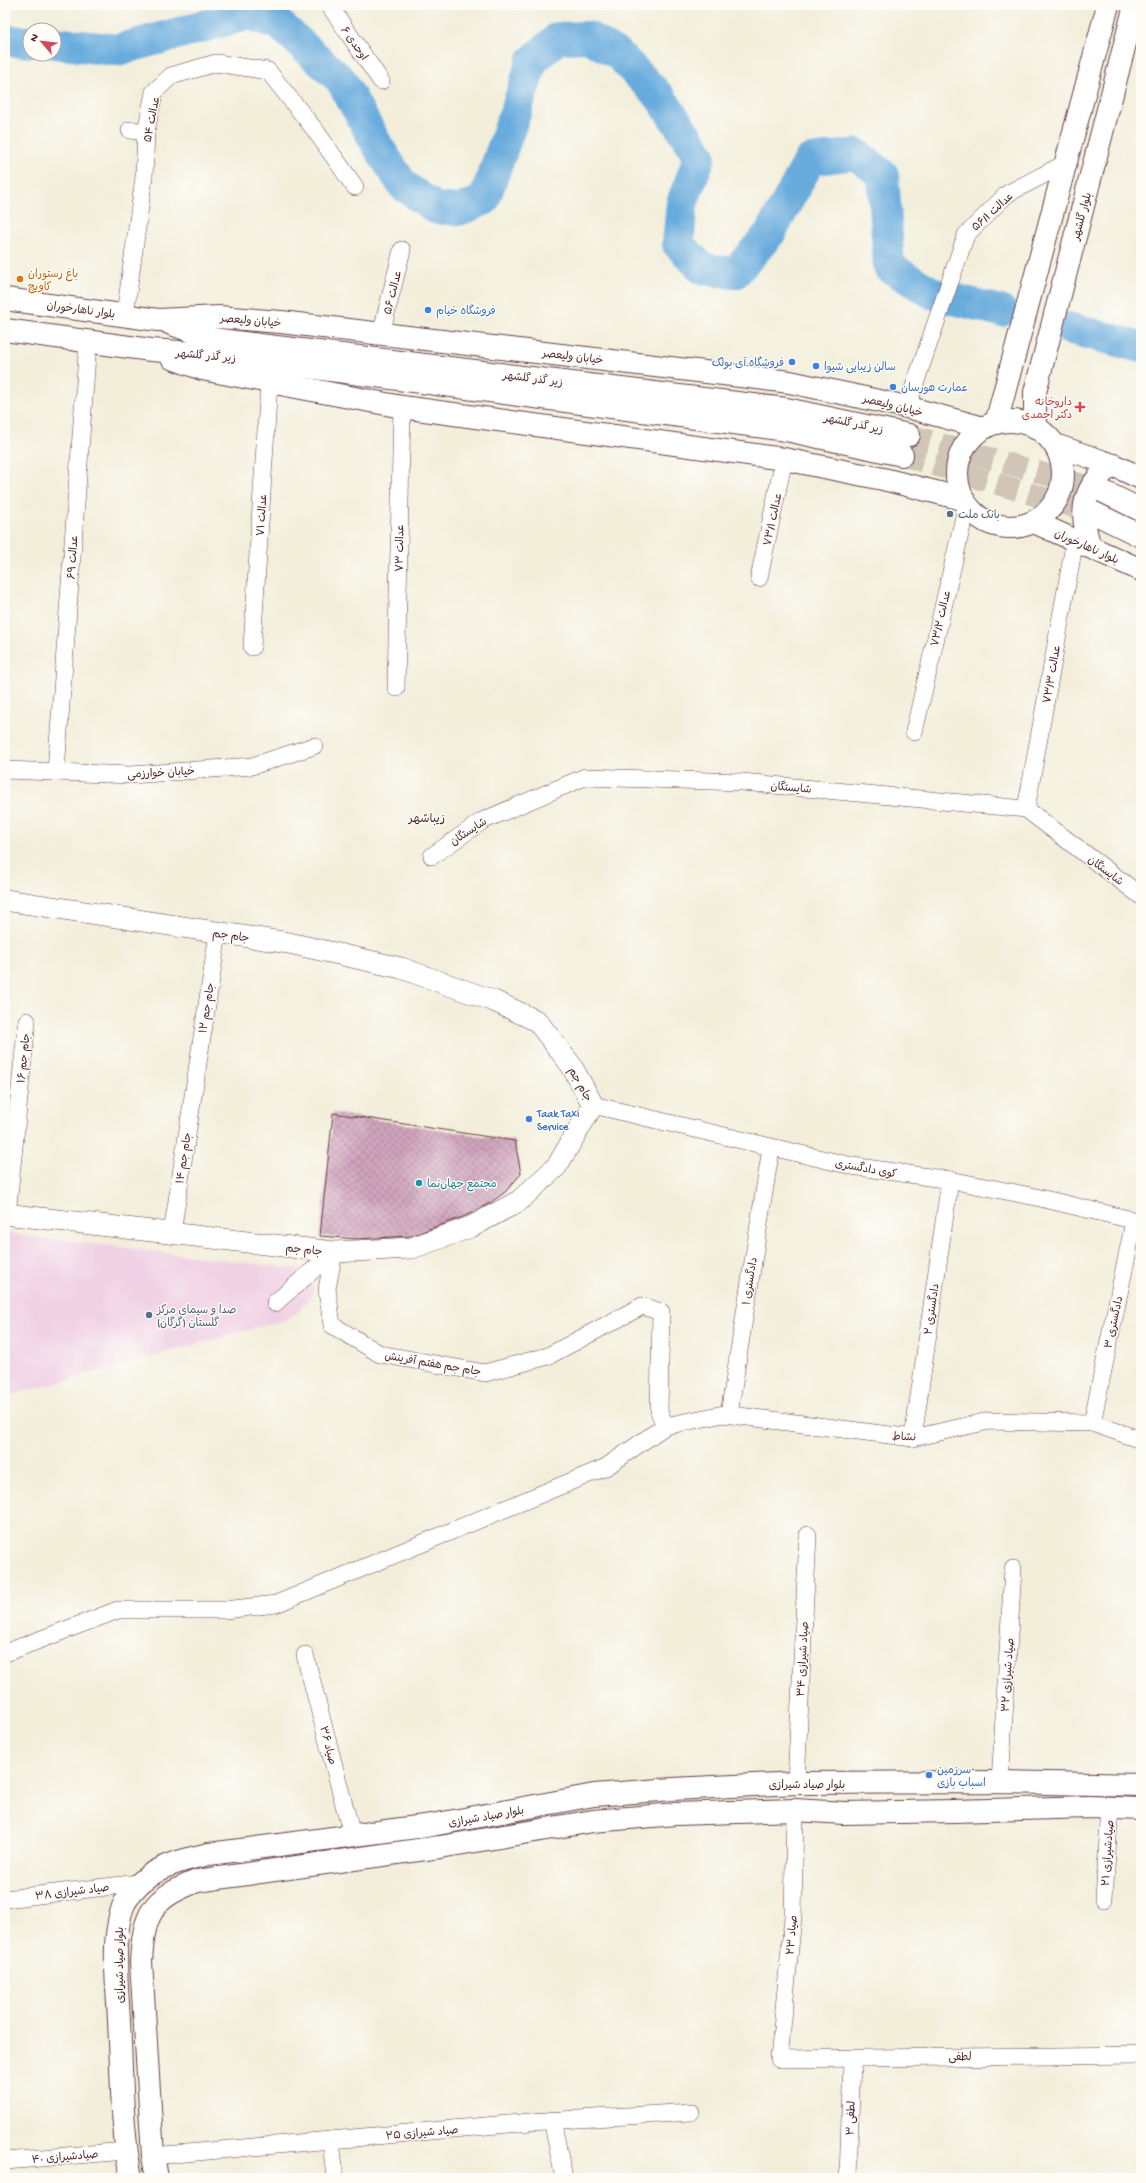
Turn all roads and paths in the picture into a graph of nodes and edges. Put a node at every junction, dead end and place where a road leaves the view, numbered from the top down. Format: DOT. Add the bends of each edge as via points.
graph roads {
  1 [pos="329,5"];
  2 [pos="1108,5"];
  3 [pos="1135,5"];
  4 [pos="381,81"];
  5 [pos="1066,163"];
  6 [pos="355,187"];
  7 [pos="402,250"];
  8 [pos="5,299"];
  9 [pos="125,315"];
  10 [pos="158,320"];
  11 [pos="5,330"];
  12 [pos="381,334"];
  13 [pos="88,342"];
  14 [pos="151,350"];
  15 [pos="269,383"];
  16 [pos="402,407"];
  17 [pos="912,408"];
  18 [pos="990,425"];
  19 [pos="1035,428"];
  20 [pos="1055,445"];
  21 [pos="784,459"];
  22 [pos="1113,465"];
  23 [pos="1141,478"];
  24 [pos="883,479"];
  25 [pos="1100,490"];
  26 [pos="964,502"];
  27 [pos="1141,510"];
  28 [pos="1094,513"];
  29 [pos="1034,522"];
  30 [pos="1141,536"];
  31 [pos="1083,543"];
  32 [pos="1141,570"];
  33 [pos="759,578"];
  34 [pos="252,647"];
  35 [pos="396,688"];
  36 [pos="914,732"];
  37 [pos="314,746"];
  38 [pos="5,770"];
  39 [pos="56,771"];
  40 [pos="1026,809"];
  41 [pos="432,856"];
  42 [pos="1141,896"];
  43 [pos="5,900"];
  44 [pos="218,933"];
  45 [pos="27,1021"];
  46 [pos="195,1083"];
  47 [pos="593,1105"];
  48 [pos="771,1148"];
  49 [pos="950,1180"];
  50 [pos="6,1214"];
  51 [pos="1138,1222"];
  52 [pos="172,1233"];
  53 [pos="334,1252"];
  54 [pos="275,1303"];
  55 [pos="729,1414"];
  56 [pos="1092,1423"];
  57 [pos="665,1426"];
  58 [pos="912,1438"];
  59 [pos="1141,1440"];
  60 [pos="808,1535"];
  61 [pos="1013,1569"];
  62 [pos="5,1653"];
  63 [pos="306,1655"];
  64 [pos="1000,1782"];
  65 [pos="796,1784"];
  66 [pos="1141,1785"];
  67 [pos="1110,1808"];
  68 [pos="1141,1809"];
  69 [pos="795,1810"];
  70 [pos="432,1826"];
  71 [pos="352,1835"];
  72 [pos="440,1847"];
  73 [pos="139,1883"];
  74 [pos="5,1899"];
  75 [pos="1104,1899"];
  76 [pos="1141,2055"];
  77 [pos="852,2058"];
  78 [pos="779,2059"];
  79 [pos="691,2112"];
  80 [pos="552,2120"];
  81 [pos="330,2140"];
  82 [pos="126,2151"];
  83 [pos="153,2156"];
  84 [pos="5,2161"];
  85 [pos="131,2178"];
  86 [pos="158,2178"];
  87 [pos="335,2178"];
  88 [pos="564,2178"];
  89 [pos="848,2178"];
  1 -- 4 [label="street, ۶ اوحدی"];
  2 -- 5 [label="main road"];
  3 -- 19 [label="main road, بلوار گلشهر" via="1035,392"];
  5 -- 17 [label="street, ۵۶/۱ عدالت" via="1007,194 966,235 937,321"];
  5 -- 18 [label="main road"];
  6 -- 9 [label="street, عدالت ۵۴" via="315,130 268,71 216,63 171,76 154,92 138,131 144,176"];
  7 -- 12 [label="street, ۵۶ عدالت"];
  8 -- 9 [label="main road, بلوار ناهارخوران"];
  9 -- 10 [label="main road, بلوار ناهارخوران"];
  10 -- 12 [label="main road, خیابان ولیعصر" via="219,317"];
  10 -- 14 [label="main road, زیر گذر گلشهر" via="212,338 786,409 905,445 208,354"];
  11 -- 13 [label="main road"];
  12 -- 17 [label="main road, خیابان ولیعصر" via="790,382"];
  13 -- 14 [label="main road"];
  13 -- 39 [label="street, عدالت ۶۹"];
  14 -- 15 [label="main road" via="202,369"];
  15 -- 16 [label="main road"];
  15 -- 34 [label="street, عدالت ۷۱"];
  16 -- 21 [label="main road"];
  16 -- 35 [label="street, عدالت ۷۳"];
  17 -- 18 [label="main road, خیابان ولیعصر"];
  17 -- 24 [label="main road" via="921,423 917,448 906,464"];
  18 -- 19 [label="main road" via="1012,421"];
  18 -- 26 [label="main road" via="971,438 962,451 957,484"];
  19 -- 20 [label="main road"];
  20 -- 22 [label="main road"];
  20 -- 29 [label="main road" via="1063,466 1061,488 1051,508"];
  21 -- 24 [label="main road"];
  21 -- 33 [label="street, عدالت ۷۳/۱"];
  22 -- 23 [label="main road"];
  22 -- 31 [label="main road" via="1099,475 1087,497"];
  24 -- 26 [label="main road"];
  25 -- 27 [label="main road"];
  26 -- 29 [label="main road" via="976,515 994,525 1014,528"];
  26 -- 36 [label="street, عدالت ۷۳/۲"];
  28 -- 30 [label="main road"];
  29 -- 31 [label="main road, بلوار ناهارخوران"];
  31 -- 32 [label="main road, بلوار ناهارخوران"];
  31 -- 40 [label="street, ۷۳/۳ عدالت"];
  37 -- 39 [label="street, خیابان خوارزمی" via="252,766 132,775"];
  38 -- 39 [label="street, خیابان خوارزمی"];
  40 -- 41 [label="street, شایستگان" via="742,782 585,777 482,820"];
  40 -- 42 [label="street, شایستگان"];
  43 -- 44 [label="street, جام جم"];
  44 -- 46 [label="street, ۱۲ جام جم"];
  44 -- 47 [label="street, جام جم" via="289,943 401,968 494,1000 537,1022 571,1065"];
  45 -- 50 [label="street, ۱۶ جام جم"];
  46 -- 52 [label="street, ۱۴ جام جم"];
  47 -- 48 [label="street, کوی دادگستری"];
  47 -- 53 [label="street, جام جم" via="556,1166 519,1201 471,1227 412,1248"];
  48 -- 49 [label="street, کوی دادگستری" via="852,1166"];
  48 -- 55 [label="street, دادگستری ۱"];
  49 -- 51 [label="street, کوی دادگستری" via="1036,1197"];
  49 -- 58 [label="street, دادگستری ۲"];
  50 -- 52 [label="street, جام جم"];
  51 -- 56 [label="street, دادگستری ۳"];
  52 -- 53 [label="street, جام جم"];
  53 -- 54 [label="street"];
  53 -- 57 [label="street, جام جم هفتم آفرینش" via="327,1288 332,1325 380,1354 485,1373 548,1356 642,1306 661,1312 659,1411"];
  55 -- 57 [label="street, نشاط"];
  55 -- 58 [label="street, نشاط"];
  56 -- 58 [label="street, نشاط" via="989,1421"];
  56 -- 59 [label="street, نشاط"];
  57 -- 62 [label="street" via="606,1467 276,1604 224,1610 118,1610"];
  60 -- 65 [label="street, صیاد شیرازی ۳۴"];
  61 -- 64 [label="street, صیاد شیرازی ۳۲"];
  63 -- 71 [label="street, صیاد ۳۶"];
  64 -- 65 [label="main road, بلوار صیاد شیرازی"];
  64 -- 66 [label="main road, بلوار صیاد شیرازی"];
  65 -- 70 [label="main road, بلوار صیاد شیرازی" via="594,1795"];
  67 -- 68 [label="main road, بلوار صیاد شیرازی"];
  67 -- 69 [label="main road, بلوار صیاد شیرازی" via="844,1813"];
  67 -- 75 [label="street, ۲۱ صیادشیرازی"];
  69 -- 72 [label="main road, بلوار صیاد شیرازی" via="676,1814 593,1821"];
  69 -- 78 [label="street, صیاد ۲۳" via="793,1917"];
  70 -- 71 [label="main road, بلوار صیاد شیرازی"];
  70 -- 72 [label="main road"];
  71 -- 73 [label="main road, بلوار صیاد شیرازی" via="209,1854 175,1862"];
  72 -- 83 [label="main road, بلوار صیاد شیرازی" via="197,1882 162,1898 149,1914 142,1935 141,1962"];
  73 -- 74 [label="street, صیاد شیرازی ۳۸"];
  73 -- 82 [label="main road, بلوار صیاد شیرازی" via="125,1902 118,1928 118,1998"];
  76 -- 77 [label="street, لطفی"];
  77 -- 78 [label="street, لطفی"];
  77 -- 89 [label="street, لطفی ۳"];
  79 -- 80 [label="street, صیاد شیرازی ۲۵"];
  80 -- 81 [label="street, صیاد شیرازی ۲۵"];
  80 -- 88 [label="street"];
  81 -- 83 [label="street, صیاد شیرازی ۲۵"];
  81 -- 87 [label="street"];
  82 -- 84 [label="street, ۴۰ صیادشیرازی"];
  82 -- 85 [label="main road, بلوار صیاد شیرازی"];
  83 -- 86 [label="main road, بلوار صیاد شیرازی"];
}
